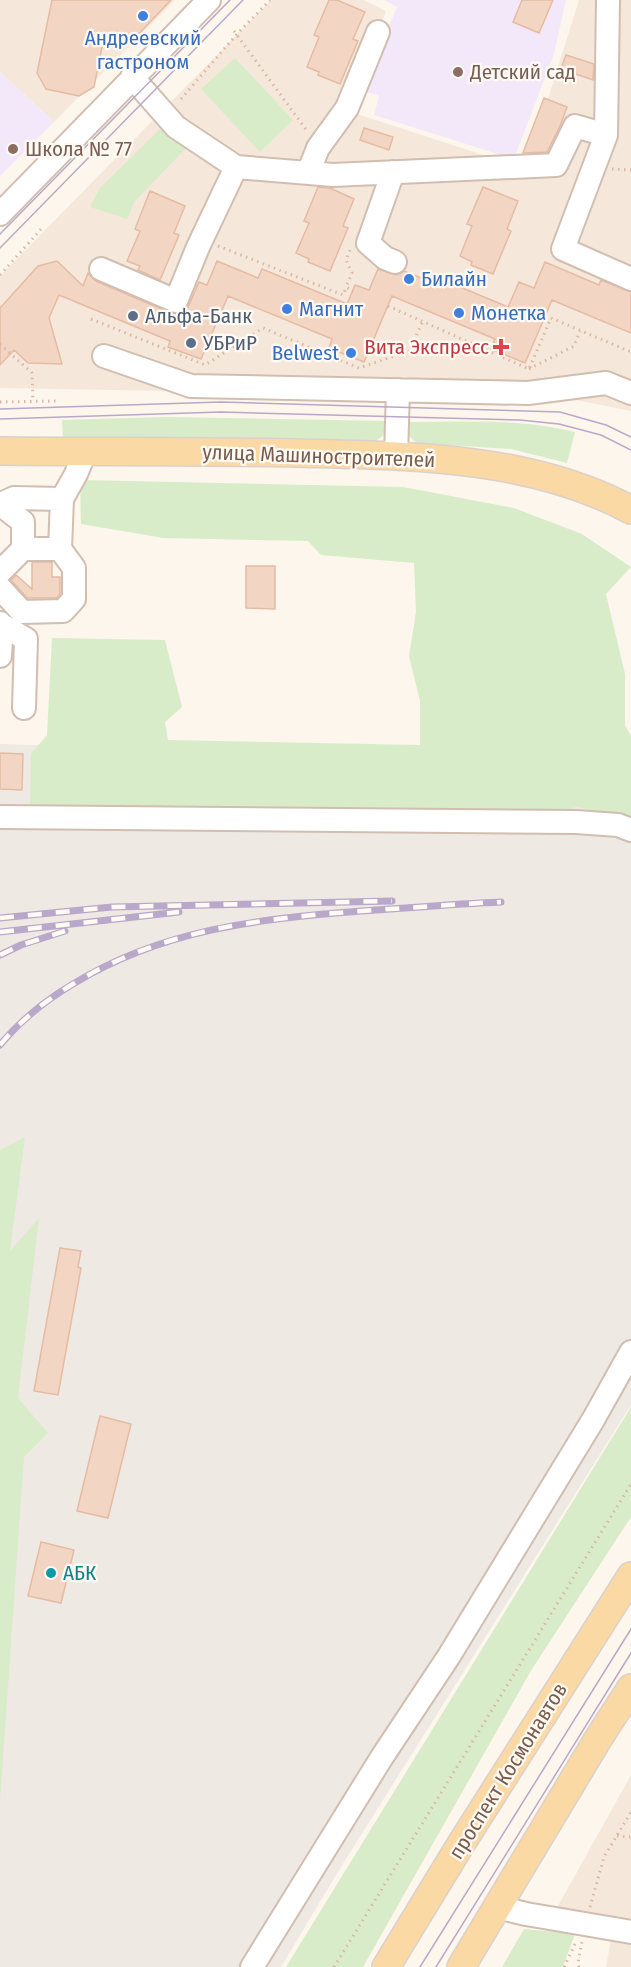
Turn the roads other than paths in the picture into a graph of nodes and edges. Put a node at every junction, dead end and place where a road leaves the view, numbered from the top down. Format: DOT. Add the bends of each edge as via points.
graph roads {
  1 [pos="209,0"];
  2 [pos="608,0"];
  3 [pos="378,32"];
  4 [pos="132,77"];
  5 [pos="606,135"];
  6 [pos="236,167"];
  7 [pos="393,172"];
  8 [pos="308,173"];
  9 [pos="0,214"];
  10 [pos="395,262"];
  11 [pos="101,269"];
  12 [pos="631,279"];
  13 [pos="104,356"];
  14 [pos="398,390"];
  15 [pos="631,393"];
  16 [pos="0,451"];
  17 [pos="85,452"];
  18 [pos="396,456"];
  19 [pos="62,499"];
  20 [pos="0,504"];
  21 [pos="631,510"];
  22 [pos="23,549"];
  23 [pos="60,549"];
  24 [pos="0,572"];
  25 [pos="0,588"];
  26 [pos="1,624"];
  27 [pos="0,656"];
  28 [pos="24,708"];
  29 [pos="0,817"];
  30 [pos="631,830"];
  31 [pos="631,1352"];
  32 [pos="631,1576"];
  33 [pos="631,1688"];
  34 [pos="497,1907"];
  35 [pos="631,1932"];
  36 [pos="252,1967"];
  37 [pos="386,1967"];
  38 [pos="461,1967"];
  1 -- 4 [label="street"];
  2 -- 5 [label="street"];
  3 -- 8 [label="street" via="347,108 318,148"];
  4 -- 6 [label="street" via="176,127"];
  4 -- 9 [label="street"];
  5 -- 7 [label="street" via="575,126 556,165"];
  5 -- 12 [label="street" via="563,249"];
  6 -- 8 [label="street"];
  6 -- 11 [label="street" via="176,301"];
  7 -- 8 [label="street"];
  7 -- 10 [label="street" via="368,243"];
  13 -- 14 [label="street" via="191,386"];
  14 -- 15 [label="street" via="528,393 606,383"];
  14 -- 18 [label="street"];
  16 -- 17 [label="main road, улица Машиностроителей"];
  17 -- 18 [label="main road, улица Машиностроителей"];
  17 -- 19 [label="street"];
  18 -- 21 [label="main road, улица Машиностроителей" via="479,464 543,476 604,496"];
  19 -- 20 [label="street" via="14,498"];
  19 -- 23 [label="street"];
  20 -- 22 [label="street" via="23,522"];
  22 -- 23 [label="street"];
  22 -- 24 [label="street"];
  23 -- 25 [label="street" via="74,568 74,598 63,611 22,612"];
  26 -- 27 [label="street"];
  26 -- 28 [label="street" via="26,639"];
  29 -- 30 [label="street" via="584,822"];
  31 -- 36 [label="street" via="449,1656"];
  32 -- 37 [label="main road, проспект Космонавтов"];
  33 -- 34 [label="main road"];
  34 -- 35 [label="street" via="588,1916"];
  34 -- 38 [label="main road"];
}
